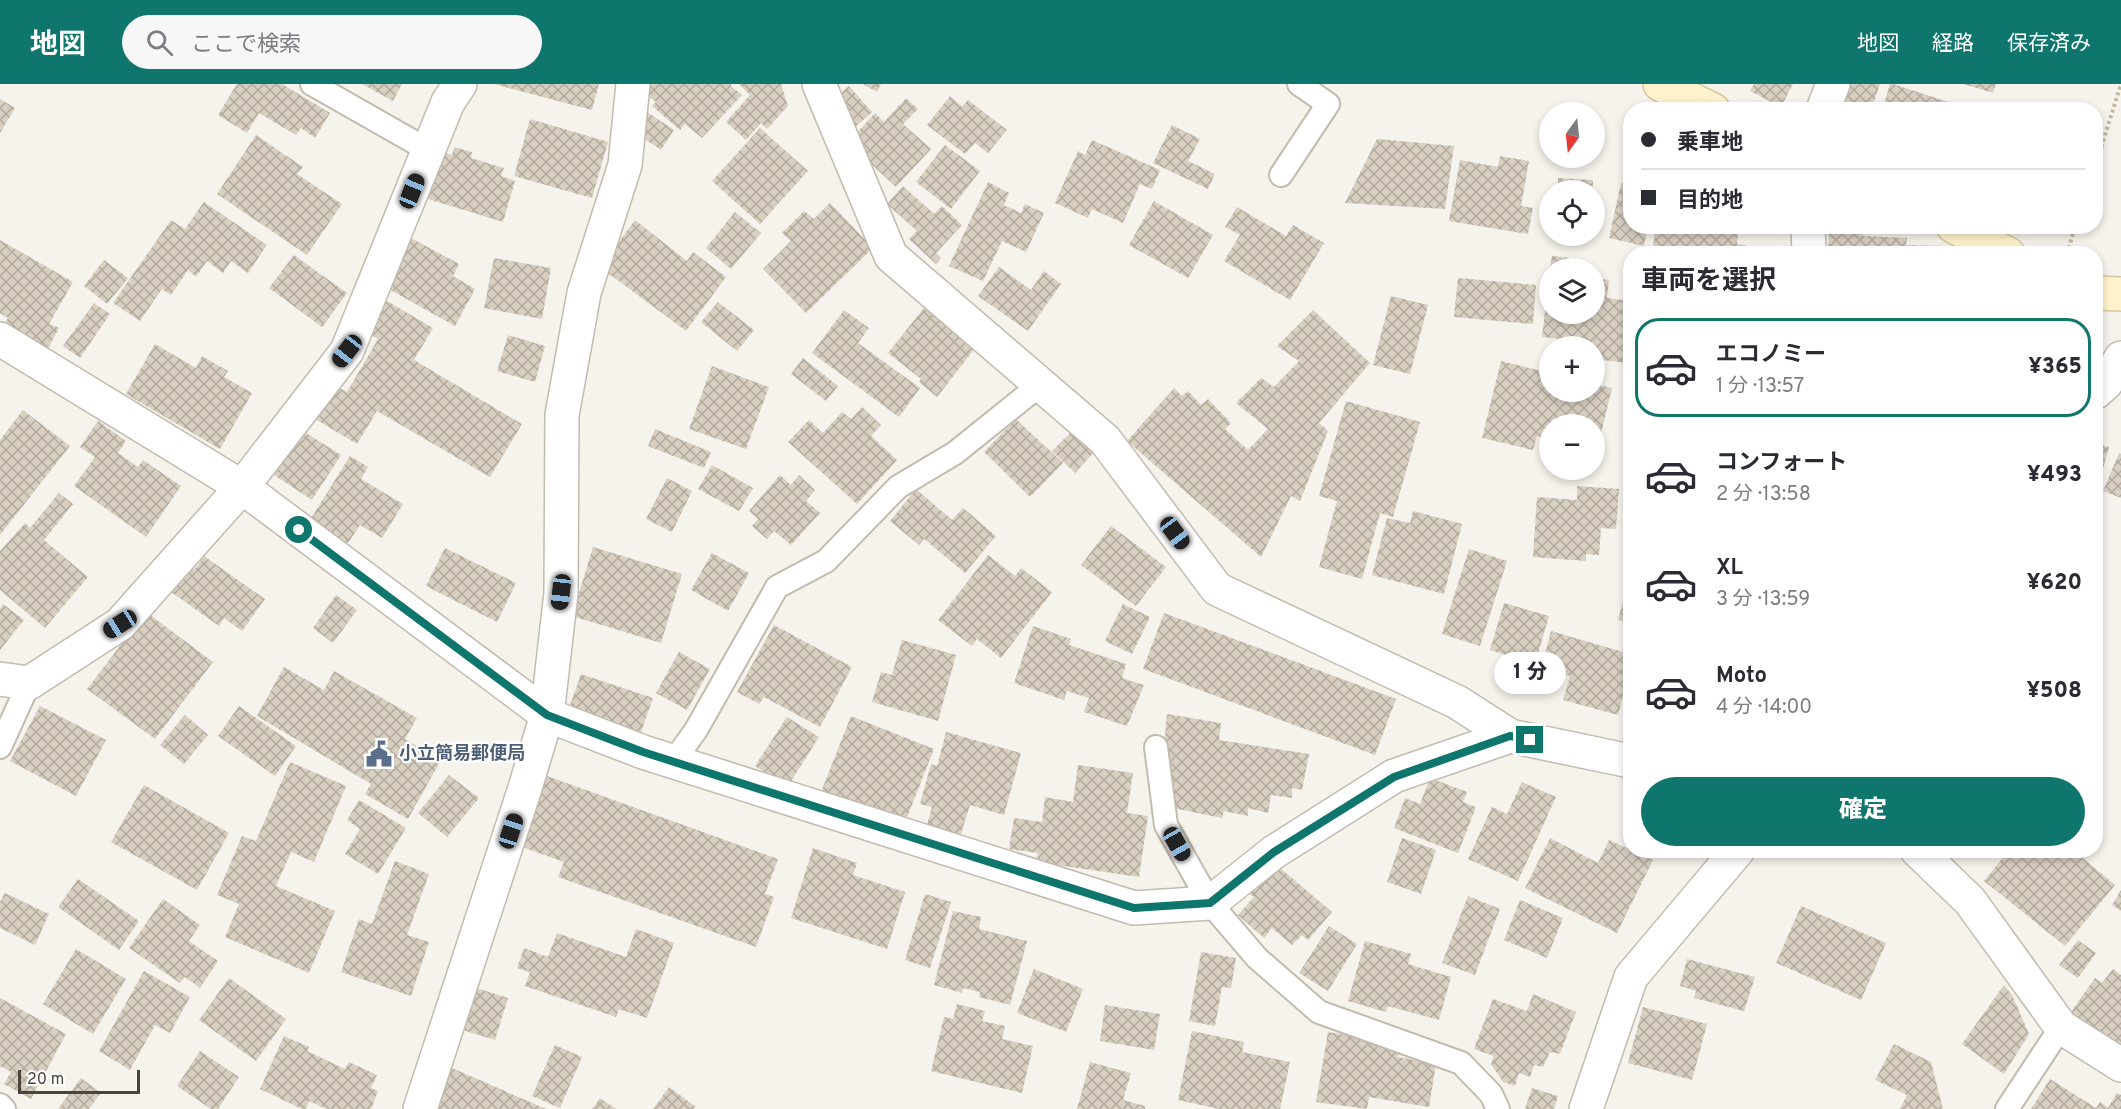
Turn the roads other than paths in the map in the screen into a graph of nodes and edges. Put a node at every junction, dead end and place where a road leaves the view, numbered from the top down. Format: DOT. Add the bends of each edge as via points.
graph roads {
  1 [pos="312,84"];
  2 [pos="460,84"];
  3 [pos="633,84"];
  4 [pos="819,84"];
  5 [pos="1299,84"];
  6 [pos="1660,84"];
  7 [pos="1833,84"];
  8 [pos="1697,102"];
  9 [pos="1826,102"];
  10 [pos="428,150"];
  11 [pos="1281,175"];
  12 [pos="1969,234"];
  13 [pos="1992,246"];
  14 [pos="2103,293"];
  15 [pos="2121,294"];
  16 [pos="0,339"];
  17 [pos="2121,358"];
  18 [pos="1041,384"];
  19 [pos="2103,386"];
  20 [pos="242,487"];
  21 [pos="14,681"];
  22 [pos="547,715"];
  23 [pos="1510,736"];
  24 [pos="0,747"];
  25 [pos="1156,747"];
  26 [pos="1623,760"];
  27 [pos="673,762"];
  28 [pos="1731,858"];
  29 [pos="1925,858"];
  30 [pos="1210,903"];
  31 [pos="2061,1026"];
  32 [pos="2121,1065"];
  33 [pos="0,1105"];
  34 [pos="1591,1108"];
  35 [pos="4,1109"];
  36 [pos="420,1109"];
  37 [pos="1498,1109"];
  38 [pos="2007,1109"];
  1 -- 10 [label="lane"];
  2 -- 10 [label="street"];
  3 -- 22 [label="street" via="625,165 584,293 562,415 561,592"];
  4 -- 18 [label="street" via="891,256"];
  5 -- 11 [label="lane" via="1328,104"];
  6 -- 8 [label="street"];
  7 -- 9 [label="street"];
  10 -- 20 [label="street" via="347,351"];
  12 -- 13 [label="street"];
  14 -- 15 [label="street"];
  16 -- 20 [label="street"];
  17 -- 19 [label="street"];
  18 -- 23 [label="street" via="1105,440 1217,589 1457,702"];
  18 -- 27 [label="lane" via="954,453 898,487 826,561 777,587 696,730"];
  20 -- 21 [label="street" via="120,624"];
  20 -- 22 [label="street"];
  21 -- 24 [label="lane"];
  22 -- 27 [label="street"];
  22 -- 36 [label="street"];
  23 -- 26 [label="street"];
  23 -- 30 [label="street" via="1394,777 1274,852"];
  25 -- 30 [label="lane" via="1166,825"];
  27 -- 30 [label="street" via="1134,908"];
  28 -- 34 [label="street" via="1631,977"];
  29 -- 31 [label="street" via="1970,901"];
  30 -- 37 [label="lane" via="1257,958 1318,1012 1461,1064 1491,1094"];
  31 -- 32 [label="street"];
  31 -- 38 [label="lane"];
  33 -- 35 [label="lane"];
}
